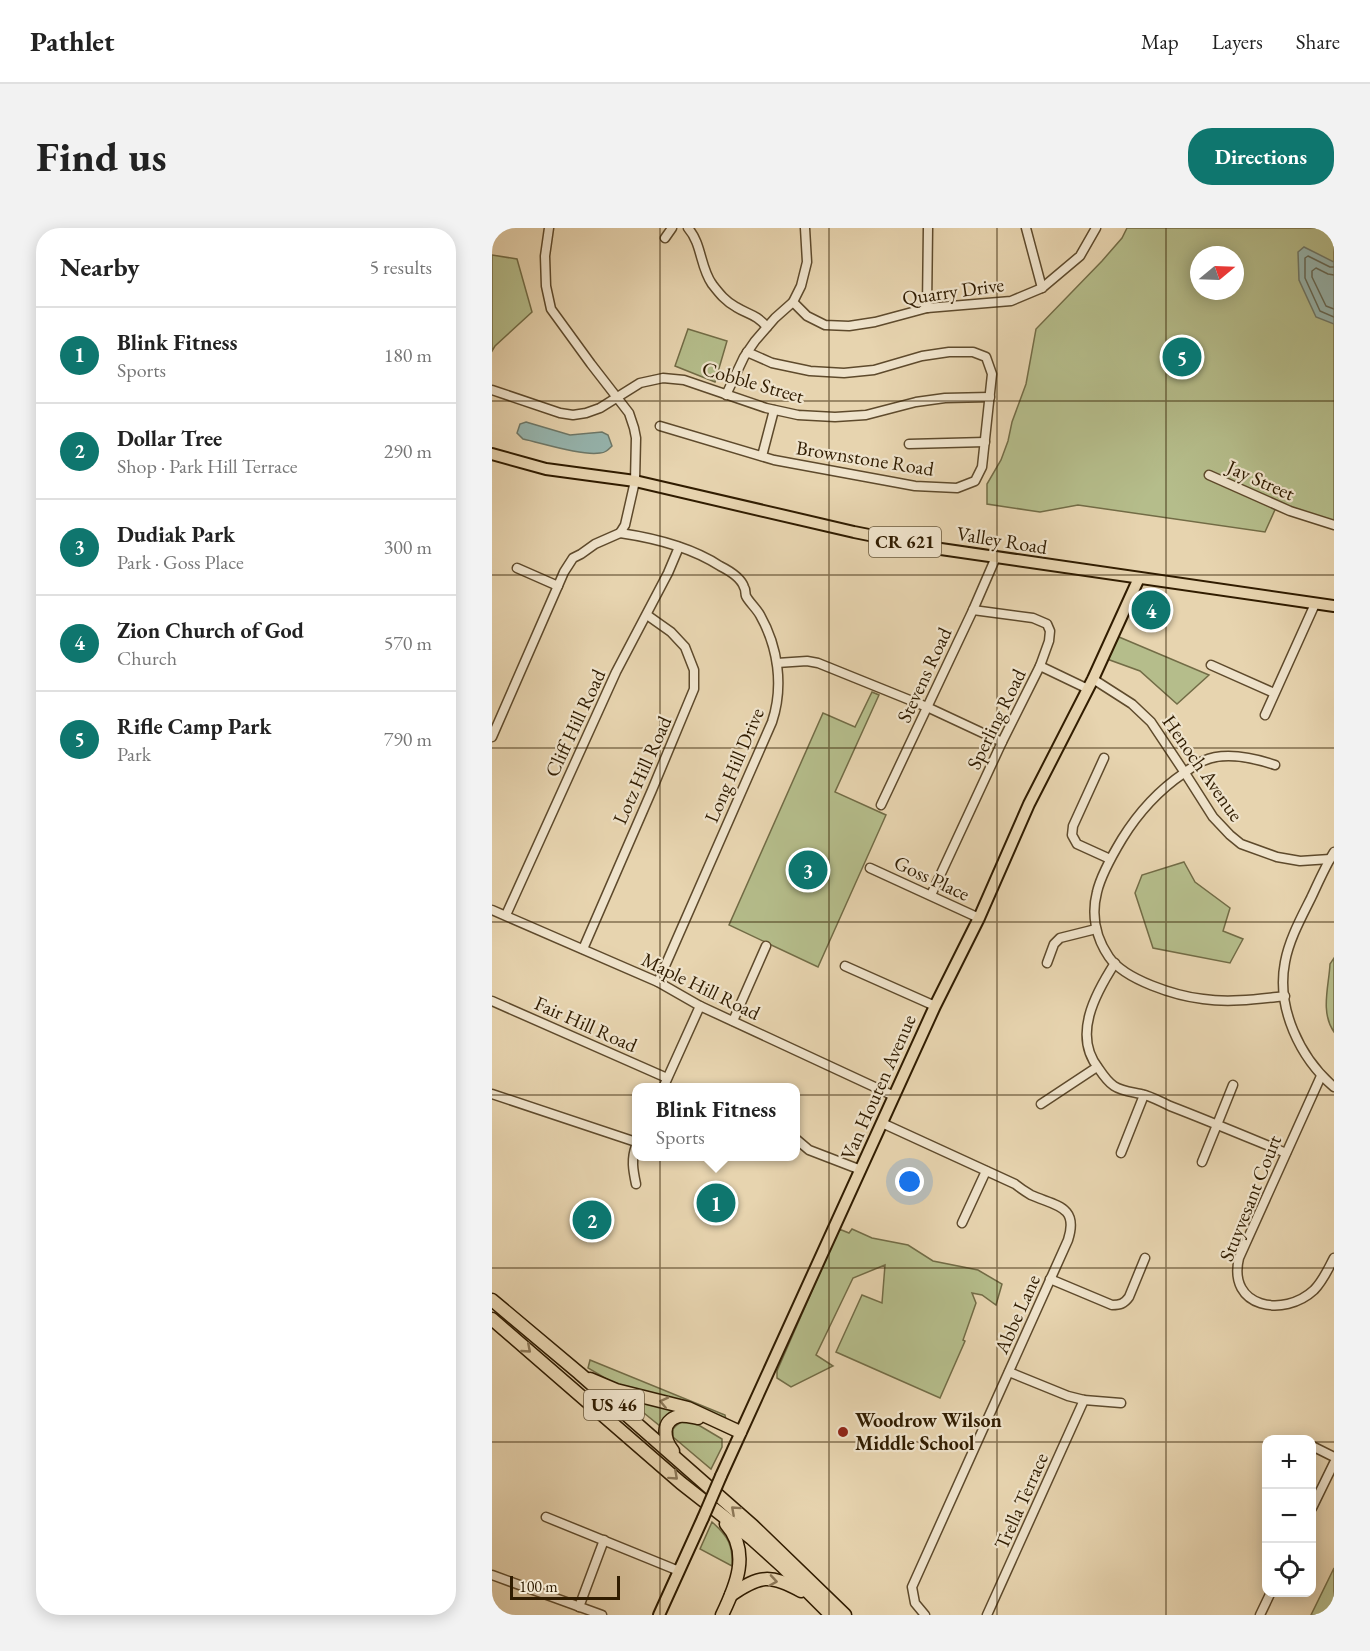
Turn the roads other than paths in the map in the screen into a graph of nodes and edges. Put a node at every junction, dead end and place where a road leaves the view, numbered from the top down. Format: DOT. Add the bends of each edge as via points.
graph roads {
  1 [pos="549,228"];
  2 [pos="672,228"];
  3 [pos="688,228"];
  4 [pos="805,228"];
  5 [pos="928,228"];
  6 [pos="1026,228"];
  7 [pos="1096,228"];
  8 [pos="665,238"];
  9 [pos="1042,288"];
  10 [pos="793,302"];
  11 [pos="927,308"];
  12 [pos="767,327"];
  13 [pos="747,352"];
  14 [pos="492,390"];
  15 [pos="726,395"];
  16 [pos="617,396"];
  17 [pos="990,397"];
  18 [pos="774,410"];
  19 [pos="660,426"];
  20 [pos="985,442"];
  21 [pos="909,444"];
  22 [pos="492,454"];
  23 [pos="762,456"];
  24 [pos="1209,475"];
  25 [pos="634,482"];
  26 [pos="1334,525"];
  27 [pos="620,533"];
  28 [pos="679,547"];
  29 [pos="996,557"];
  30 [pos="517,568"];
  31 [pos="1139,578"];
  32 [pos="558,586"];
  33 [pos="1315,604"];
  34 [pos="1334,606"];
  35 [pos="973,610"];
  36 [pos="647,615"];
  37 [pos="777,663"];
  38 [pos="1211,665"];
  39 [pos="1040,666"];
  40 [pos="1090,684"];
  41 [pos="1274,693"];
  42 [pos="927,707"];
  43 [pos="1265,715"];
  44 [pos="492,736"];
  45 [pos="1002,742"];
  46 [pos="1104,758"];
  47 [pos="1275,765"];
  48 [pos="1185,772"];
  49 [pos="881,805"];
  50 [pos="1332,855"];
  51 [pos="1110,859"];
  52 [pos="870,868"];
  53 [pos="931,895"];
  54 [pos="492,910"];
  55 [pos="506,915"];
  56 [pos="979,918"];
  57 [pos="1096,929"];
  58 [pos="766,946"];
  59 [pos="583,949"];
  60 [pos="1047,963"];
  61 [pos="1114,963"];
  62 [pos="845,966"];
  63 [pos="658,982"];
  64 [pos="1285,996"];
  65 [pos="492,1001"];
  66 [pos="700,1006"];
  67 [pos="934,1006"];
  68 [pos="733,1021"];
  69 [pos="1097,1067"];
  70 [pos="1321,1076"];
  71 [pos="667,1078"];
  72 [pos="665,1083"];
  73 [pos="1233,1085"];
  74 [pos="1334,1087"];
  75 [pos="492,1094"];
  76 [pos="1144,1095"];
  77 [pos="894,1096"];
  78 [pos="1041,1104"];
  79 [pos="882,1123"];
  80 [pos="1217,1125"];
  81 [pos="632,1143"];
  82 [pos="800,1143"];
  83 [pos="1121,1153"];
  84 [pos="1286,1153"];
  85 [pos="632,1161"];
  86 [pos="1202,1162"];
  87 [pos="861,1170"];
  88 [pos="987,1171"];
  89 [pos="636,1184"];
  90 [pos="962,1223"];
  91 [pos="1145,1258"];
  92 [pos="1334,1258"];
  93 [pos="1050,1279"];
  94 [pos="492,1300"];
  95 [pos="492,1319"];
  96 [pos="1009,1372"];
  97 [pos="579,1373"];
  98 [pos="1084,1400"];
  99 [pos="1121,1403"];
  100 [pos="719,1422"];
  101 [pos="740,1432"];
  102 [pos="1316,1448"];
  103 [pos="1334,1457"];
  104 [pos="1334,1463"];
  105 [pos="683,1464"];
  106 [pos="1316,1498"];
  107 [pos="713,1509"];
  108 [pos="546,1517"];
  109 [pos="604,1540"];
  110 [pos="679,1571"];
  111 [pos="492,1575"];
  112 [pos="731,1595"];
  113 [pos="1269,1597"];
  114 [pos="814,1598"];
  115 [pos="579,1607"];
  116 [pos="602,1615"];
  117 [pos="659,1615"];
  118 [pos="722,1615"];
  119 [pos="831,1615"];
  120 [pos="845,1615"];
  121 [pos="925,1615"];
  122 [pos="987,1615"];
  123 [pos="1260,1615"];
  1 -- 16 [label="street" via="546,286 552,309"];
  2 -- 8 [label="street"];
  3 -- 12 [label="street" via="695,236 709,281 723,298 756,316"];
  4 -- 10 [label="street" via="807,262"];
  5 -- 11 [label="street"];
  6 -- 9 [label="street"];
  7 -- 9 [label="street, Quarry Drive" via="1080,256"];
  9 -- 11 [label="street, Quarry Drive" via="1011,301"];
  10 -- 11 [label="street, Quarry Drive" via="807,316 825,325 875,322"];
  10 -- 12 [label="street"];
  12 -- 13 [label="street"];
  13 -- 15 [label="street"];
  13 -- 17 [label="street, Brownstone Road" via="772,363 844,373 874,370 922,356 973,352 986,357 992,374"];
  14 -- 16 [label="street, Cobble Street" via="573,415 600,408"];
  15 -- 16 [label="street, Cobble Street" via="684,380 663,378 640,382"];
  15 -- 18 [label="street, Cobble Street"];
  16 -- 25 [label="street" via="629,413 636,438"];
  17 -- 18 [label="street, Cobble Street" via="945,398 866,415 835,417"];
  17 -- 20 [label="street, Brownstone Road"];
  18 -- 23 [label="street"];
  19 -- 23 [label="street, Brownstone Road"];
  20 -- 21 [label="street"];
  20 -- 23 [label="street, Brownstone Road" via="982,467 975,481 957,488 915,486"];
  22 -- 25 [label="main road, Valley Road / CR 621" via="546,469"];
  24 -- 26 [label="street, Jay Street" via="1290,511"];
  25 -- 27 [label="street"];
  25 -- 29 [label="main road, Valley Road / CR 621" via="854,532"];
  27 -- 28 [label="street, Long Hill Drive"];
  27 -- 32 [label="street" via="573,558"];
  28 -- 36 [label="street, Cliff Hill Road"];
  28 -- 37 [label="street, Long Hill Drive" via="721,566 744,585 746,596 771,637"];
  29 -- 31 [label="main road, Valley Road / CR 621"];
  29 -- 35 [label="street, Stevens Road"];
  30 -- 32 [label="street"];
  31 -- 33 [label="main road, Valley Road / CR 621"];
  31 -- 40 [label="main road, Van Houten Avenue"];
  32 -- 44 [label="street"];
  33 -- 34 [label="main road, Valley Road / CR 621"];
  33 -- 41 [label="street"];
  35 -- 39 [label="street, Sperling Road" via="1033,618 1047,624 1049,641"];
  35 -- 42 [label="street, Stevens Road"];
  36 -- 55 [label="street, Cliff Hill Road" via="616,672"];
  36 -- 59 [label="street, Lotz Hill Road" via="685,647 694,670 694,689"];
  37 -- 42 [label="street" via="818,663"];
  37 -- 63 [label="street, Long Hill Drive" via="778,692 772,722"];
  38 -- 41 [label="street"];
  39 -- 40 [label="street, Henoch Avenue"];
  39 -- 45 [label="street, Sperling Road"];
  40 -- 48 [label="street, Henoch Avenue" via="1119,694 1142,713"];
  40 -- 56 [label="main road, Van Houten Avenue" via="1029,804"];
  41 -- 43 [label="street"];
  42 -- 45 [label="street"];
  42 -- 49 [label="street, Stevens Road"];
  45 -- 53 [label="street, Sperling Road"];
  46 -- 51 [label="street" via="1072,835 1077,844"];
  47 -- 48 [label="street" via="1241,757 1217,758 1204,760"];
  48 -- 50 [label="street, Henoch Avenue" via="1213,817 1241,844 1300,861"];
  48 -- 51 [label="street" via="1141,811"];
  50 -- 64 [label="street" via="1299,923 1285,963"];
  51 -- 57 [label="street" via="1097,890"];
  52 -- 53 [label="street, Goss Place"];
  53 -- 56 [label="street, Goss Place"];
  54 -- 55 [label="street, Maple Hill Road"];
  55 -- 59 [label="street, Maple Hill Road"];
  56 -- 67 [label="main road, Van Houten Avenue"];
  57 -- 60 [label="street" via="1060,938"];
  57 -- 61 [label="street"];
  58 -- 68 [label="street"];
  59 -- 63 [label="street, Maple Hill Road"];
  61 -- 64 [label="street" via="1139,980 1203,999"];
  61 -- 69 [label="street" via="1089,1015 1090,1055"];
  62 -- 67 [label="street"];
  63 -- 66 [label="street, Maple Hill Road"];
  64 -- 70 [label="street" via="1291,1025"];
  65 -- 71 [label="street, Fair Hill Road"];
  66 -- 68 [label="street, Maple Hill Road"];
  66 -- 71 [label="street"];
  67 -- 77 [label="main road, Van Houten Avenue"];
  68 -- 77 [label="street, Maple Hill Road"];
  69 -- 76 [label="street" via="1116,1087"];
  69 -- 78 [label="street"];
  70 -- 74 [label="street"];
  70 -- 84 [label="street, Stuyvesant Court"];
  71 -- 72 [label="street"];
  73 -- 80 [label="street"];
  75 -- 81 [label="street"];
  76 -- 80 [label="street"];
  76 -- 83 [label="street"];
  77 -- 79 [label="main road, Van Houten Avenue"];
  79 -- 87 [label="main road, Van Houten Avenue"];
  79 -- 88 [label="street, Abbe Lane"];
  80 -- 84 [label="street"];
  80 -- 86 [label="street"];
  82 -- 87 [label="street"];
  84 -- 92 [label="street, Stuyvesant Court" via="1239,1258 1239,1284 1253,1301 1269,1305 1290,1303 1313,1291"];
  85 -- 89 [label="street"];
  87 -- 101 [label="main road, Van Houten Avenue"];
  88 -- 90 [label="street"];
  88 -- 93 [label="street, Abbe Lane" via="1068,1213 1072,1227"];
  91 -- 93 [label="street" via="1129,1297 1119,1305"];
  93 -- 96 [label="street, Abbe Lane"];
  94 -- 97 [label="highway, US 46"];
  95 -- 107 [label="highway, US 46, one-way"];
  96 -- 98 [label="street"];
  96 -- 121 [label="street, Abbe Lane" via="912,1587 915,1603"];
  100 -- 97 [label="highway, one-way" via="688,1408 607,1388"];
  97 -- 105 [label="highway, US 46"];
  98 -- 99 [label="street"];
  98 -- 122 [label="street, Trella Terrace"];
  100 -- 101 [label="highway"];
  100 -- 105 [label="highway" via="681,1416 670,1422 666,1440"];
  101 -- 110 [label="main road, Van Houten Avenue, bridge"];
  102 -- 103 [label="street"];
  104 -- 106 [label="street"];
  120 -- 105 [label="highway, US 46, one-way"];
  107 -- 112 [label="highway" via="731,1529 739,1548 739,1570"];
  107 -- 114 [label="highway, US 46" via="751,1538"];
  108 -- 109 [label="street"];
  109 -- 110 [label="street"];
  109 -- 115 [label="street"];
  110 -- 117 [label="main road, Van Houten Avenue"];
  111 -- 115 [label="street"];
  112 -- 114 [label="highway, one-way" via="747,1584 774,1579"];
  112 -- 118 [label="highway"];
  113 -- 123 [label="street"];
  114 -- 119 [label="highway, US 46"];
  115 -- 116 [label="street"];
}
